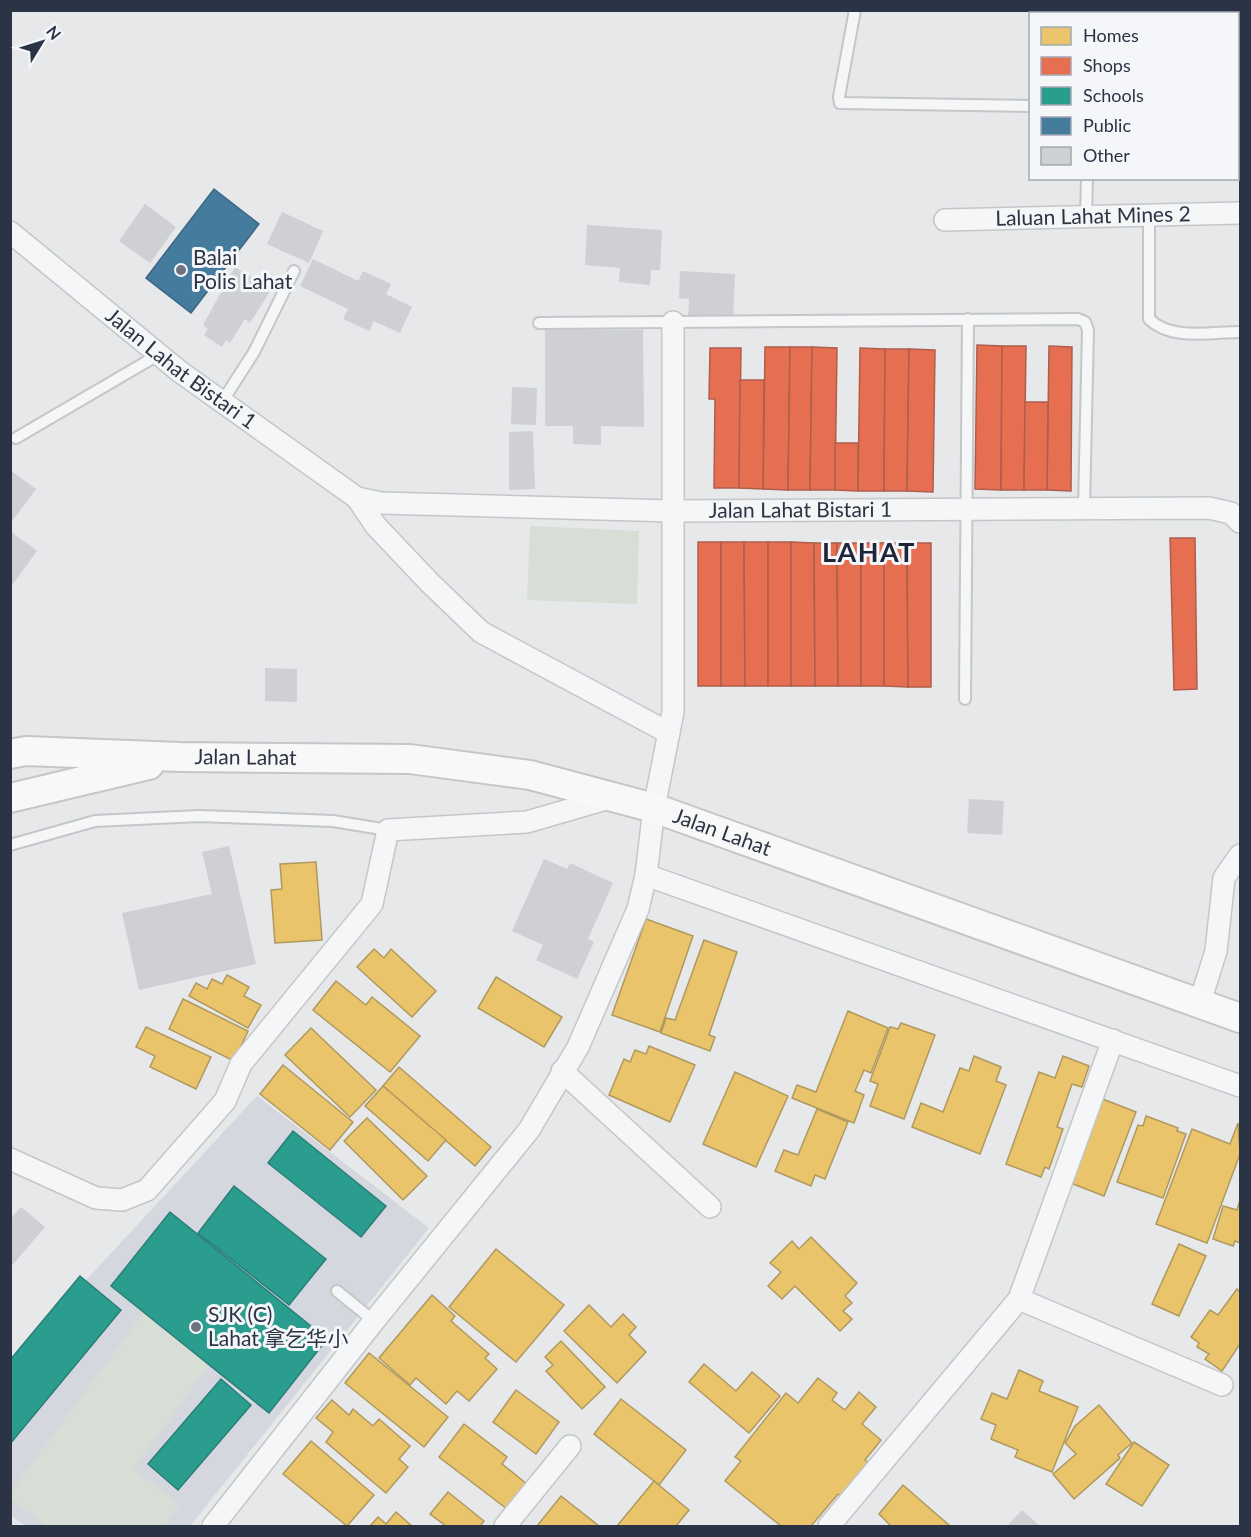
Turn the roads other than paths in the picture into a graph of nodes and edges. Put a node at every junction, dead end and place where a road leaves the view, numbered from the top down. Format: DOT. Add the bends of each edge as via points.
graph roads {
  1 [pos="855,10"];
  2 [pos="1029,106"];
  3 [pos="1086,180"];
  4 [pos="1240,213"];
  5 [pos="1086,216"];
  6 [pos="1149,216"];
  7 [pos="945,220"];
  8 [pos="10,232"];
  9 [pos="294,271"];
  10 [pos="968,319"];
  11 [pos="673,322"];
  12 [pos="539,323"];
  13 [pos="1240,332"];
  14 [pos="158,355"];
  15 [pos="222,402"];
  16 [pos="16,438"];
  17 [pos="357,498"];
  18 [pos="964,507"];
  19 [pos="1084,507"];
  20 [pos="673,511"];
  21 [pos="1240,522"];
  22 [pos="964,699"];
  23 [pos="669,733"];
  24 [pos="10,754"];
  25 [pos="180,757"];
  26 [pos="613,797"];
  27 [pos="10,798"];
  28 [pos="654,808"];
  29 [pos="388,830"];
  30 [pos="10,845"];
  31 [pos="1240,855"];
  32 [pos="646,875"];
  33 [pos="1200,1002"];
  34 [pos="1240,1018"];
  35 [pos="1113,1040"];
  36 [pos="562,1071"];
  37 [pos="1240,1086"];
  38 [pos="10,1159"];
  39 [pos="710,1207"];
  40 [pos="337,1291"];
  41 [pos="1019,1299"];
  42 [pos="374,1321"];
  43 [pos="1222,1385"];
  44 [pos="570,1446"];
  45 [pos="213,1527"];
  46 [pos="505,1527"];
  47 [pos="829,1527"];
  1 -- 2 [label="lane" via="840,103"];
  3 -- 5 [label="lane"];
  4 -- 6 [label="street, Laluan Lahat Mines 2"];
  5 -- 6 [label="street, Laluan Lahat Mines 2"];
  5 -- 7 [label="street, Laluan Lahat Mines 2"];
  6 -- 13 [label="lane" via="1149,320 1158,328 1177,333"];
  8 -- 14 [label="street, Jalan Lahat Bistari 1"];
  9 -- 15 [label="lane" via="254,352"];
  10 -- 11 [label="lane"];
  10 -- 18 [label="lane"];
  10 -- 19 [label="lane" via="1085,322 1088,330"];
  11 -- 12 [label="lane"];
  11 -- 20 [label="street"];
  14 -- 15 [label="street, Jalan Lahat Bistari 1"];
  14 -- 16 [label="lane"];
  15 -- 17 [label="street, Jalan Lahat Bistari 1"];
  17 -- 20 [label="street, Jalan Lahat Bistari 1" via="382,503"];
  17 -- 23 [label="street, Jalan Lahat Bistari 1" via="383,534 481,632"];
  18 -- 19 [label="street, Jalan Lahat Bistari 1"];
  18 -- 20 [label="street, Jalan Lahat Bistari 1"];
  18 -- 22 [label="lane"];
  19 -- 21 [label="street, Jalan Lahat Bistari 1" via="1209,508 1232,513"];
  20 -- 23 [label="street" via="673,712"];
  23 -- 28 [label="street"];
  24 -- 25 [label="main road, Jalan Lahat" via="26,751"];
  25 -- 26 [label="main road, Jalan Lahat" via="410,759 530,775"];
  25 -- 27 [label="main road, Jalan Lahat"];
  26 -- 28 [label="main road, Jalan Lahat"];
  26 -- 29 [label="street" via="527,822"];
  28 -- 32 [label="street"];
  28 -- 33 [label="main road, Jalan Lahat"];
  29 -- 30 [label="lane" via="333,821 187,816 95,820"];
  29 -- 38 [label="street" via="372,904 241,1064 225,1101 147,1190 122,1200 96,1198"];
  31 -- 33 [label="street" via="1224,878 1216,951"];
  32 -- 35 [label="street"];
  32 -- 36 [label="street" via="638,909 578,1047"];
  33 -- 34 [label="main road, Jalan Lahat"];
  35 -- 37 [label="street"];
  35 -- 41 [label="street"];
  36 -- 39 [label="street"];
  36 -- 42 [label="street" via="529,1130"];
  40 -- 42 [label="lane"];
  41 -- 43 [label="street"];
  41 -- 47 [label="street"];
  42 -- 45 [label="street"];
  44 -- 46 [label="street"];
}
